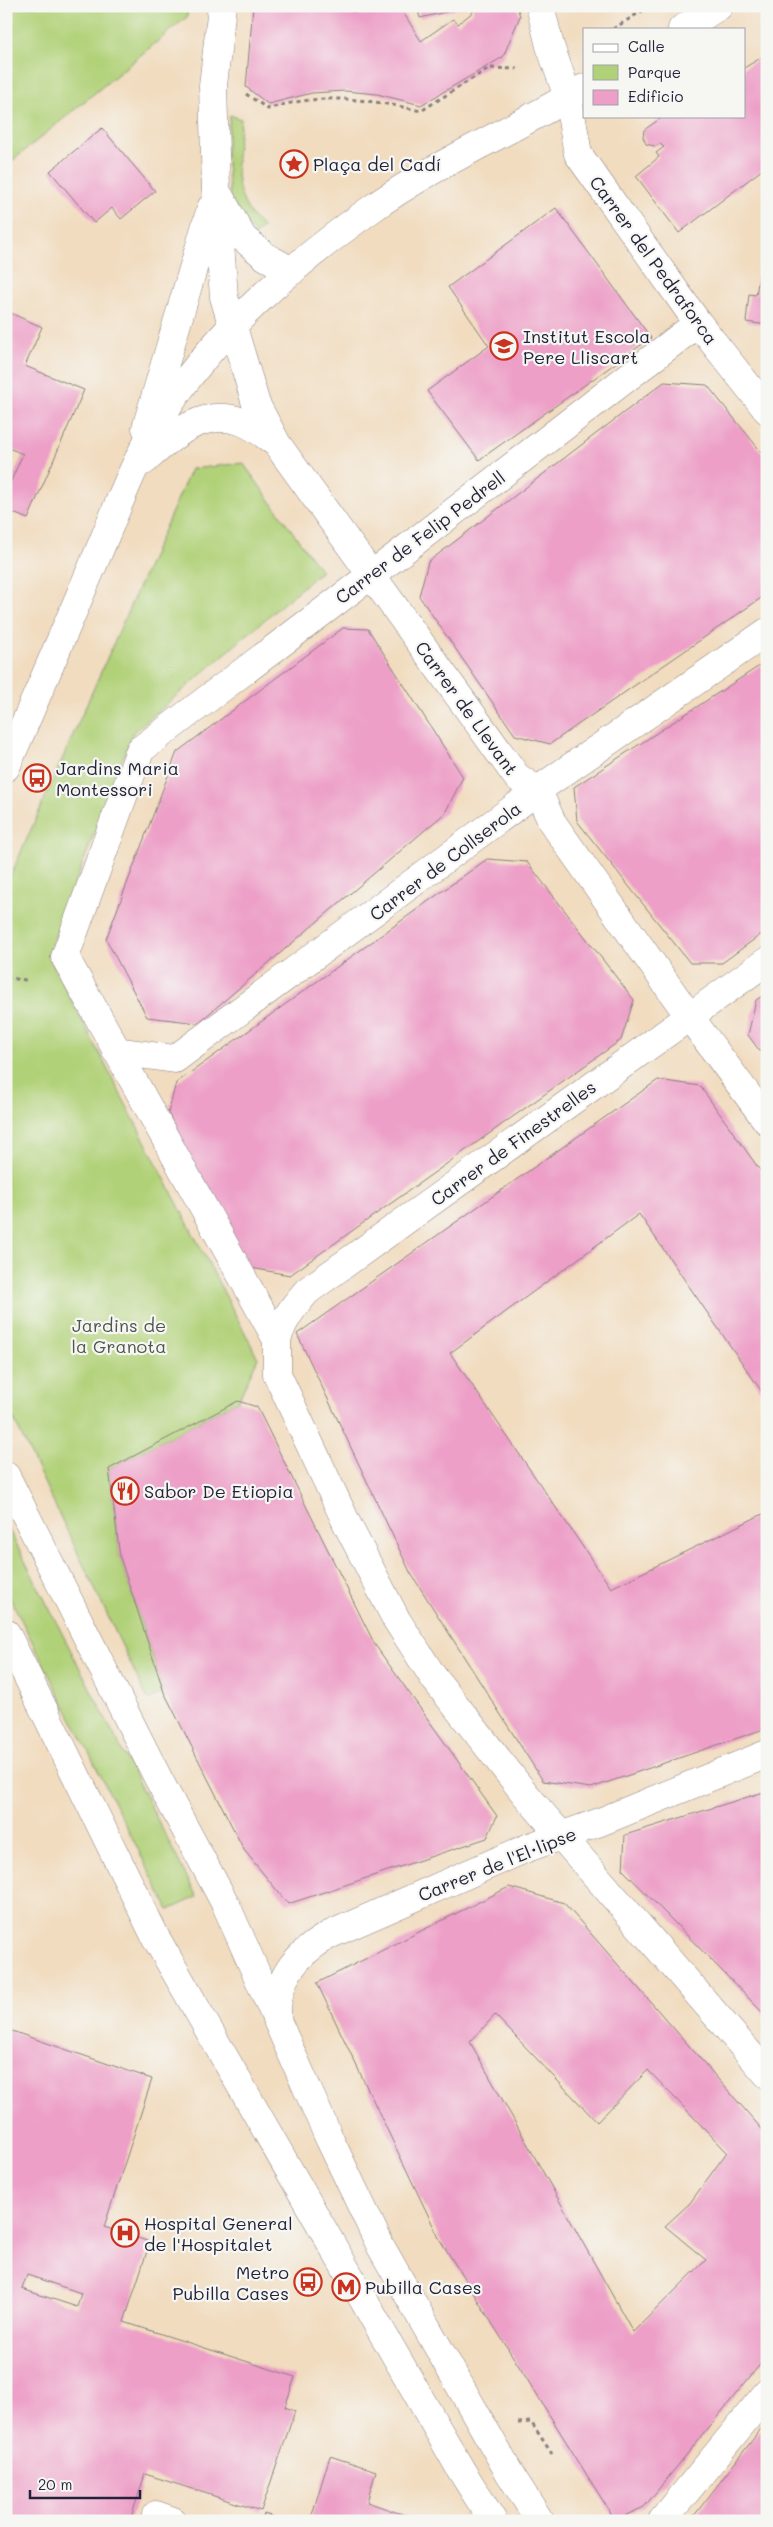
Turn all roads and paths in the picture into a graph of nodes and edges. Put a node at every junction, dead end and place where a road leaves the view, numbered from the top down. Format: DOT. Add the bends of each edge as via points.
graph roads {
  1 [pos="222,6"];
  2 [pos="540,6"];
  3 [pos="650,6"];
  4 [pos="719,6"];
  5 [pos="615,28"];
  6 [pos="684,28"];
  7 [pos="517,69"];
  8 [pos="239,89"];
  9 [pos="576,92"];
  10 [pos="216,189"];
  11 [pos="292,271"];
  12 [pos="698,322"];
  13 [pos="231,327"];
  14 [pos="767,410"];
  15 [pos="277,444"];
  16 [pos="133,470"];
  17 [pos="371,575"];
  18 [pos="767,632"];
  19 [pos="6,767"];
  20 [pos="538,792"];
  21 [pos="767,961"];
  22 [pos="6,978"];
  23 [pos="26,980"];
  24 [pos="689,1016"];
  25 [pos="116,1051"];
  26 [pos="767,1121"];
  27 [pos="277,1340"];
  28 [pos="6,1476"];
  29 [pos="6,1633"];
  30 [pos="767,1754"];
  31 [pos="562,1836"];
  32 [pos="277,2022"];
  33 [pos="767,2074"];
  34 [pos="767,2393"];
  35 [pos="531,2422"];
  36 [pos="552,2454"];
  37 [pos="493,2521"];
  38 [pos="540,2521"];
  39 [pos="662,2521"];
  1 -- 10 [label="street" via="213,86"];
  2 -- 9 [label="street, Carrer del Pedraforca" via="550,46"];
  3 -- 5 [label="path"];
  4 -- 6 [label="street"];
  7 -- 8 [label="path" via="489,68 421,112 374,101 337,97 268,109"];
  9 -- 11 [label="street" via="461,154 371,209"];
  9 -- 12 [label="street, Carrer del Pedraforca" via="578,154"];
  10 -- 11 [label="street" via="243,238 266,258"];
  10 -- 13 [label="street" via="224,297"];
  10 -- 16 [label="street"];
  11 -- 13 [label="street"];
  12 -- 14 [label="street, Carrer del Pedraforca"];
  12 -- 17 [label="street, Carrer de Felip Pedrell"];
  13 -- 15 [label="street, Carrer de Llevant" via="256,404"];
  13 -- 16 [label="street" via="161,418"];
  15 -- 16 [label="street" via="240,421 223,418 204,420 184,427"];
  15 -- 17 [label="street, Carrer de Llevant"];
  16 -- 19 [label="street"];
  17 -- 20 [label="street, Carrer de Llevant" via="518,777"];
  17 -- 25 [label="street, Carrer de Felip Pedrell" via="140,750 65,957"];
  18 -- 20 [label="street, Carrer de Collserola"];
  20 -- 24 [label="street, Carrer de Llevant" via="552,822"];
  20 -- 25 [label="street, Carrer de Collserola" via="175,1059"];
  21 -- 24 [label="street, Carrer de Finestrelles"];
  22 -- 23 [label="path"];
  24 -- 26 [label="street, Carrer de Llevant"];
  24 -- 27 [label="street, Carrer de Finestrelles" via="307,1291 282,1323"];
  25 -- 27 [label="street"];
  27 -- 31 [label="street" via="277,1374 348,1526 396,1619 434,1678"];
  28 -- 32 [label="street" via="159,1780 226,1905"];
  29 -- 37 [label="street" via="156,1938"];
  30 -- 31 [label="street, Carrer de l'El·lipse"];
  31 -- 32 [label="street, Carrer de l'El·lipse" via="518,1852 329,1935 311,1946 288,1971 280,1986"];
  31 -- 33 [label="street"];
  32 -- 38 [label="street" via="381,2247"];
  34 -- 39 [label="street"];
  35 -- 36 [label="path"];
}
